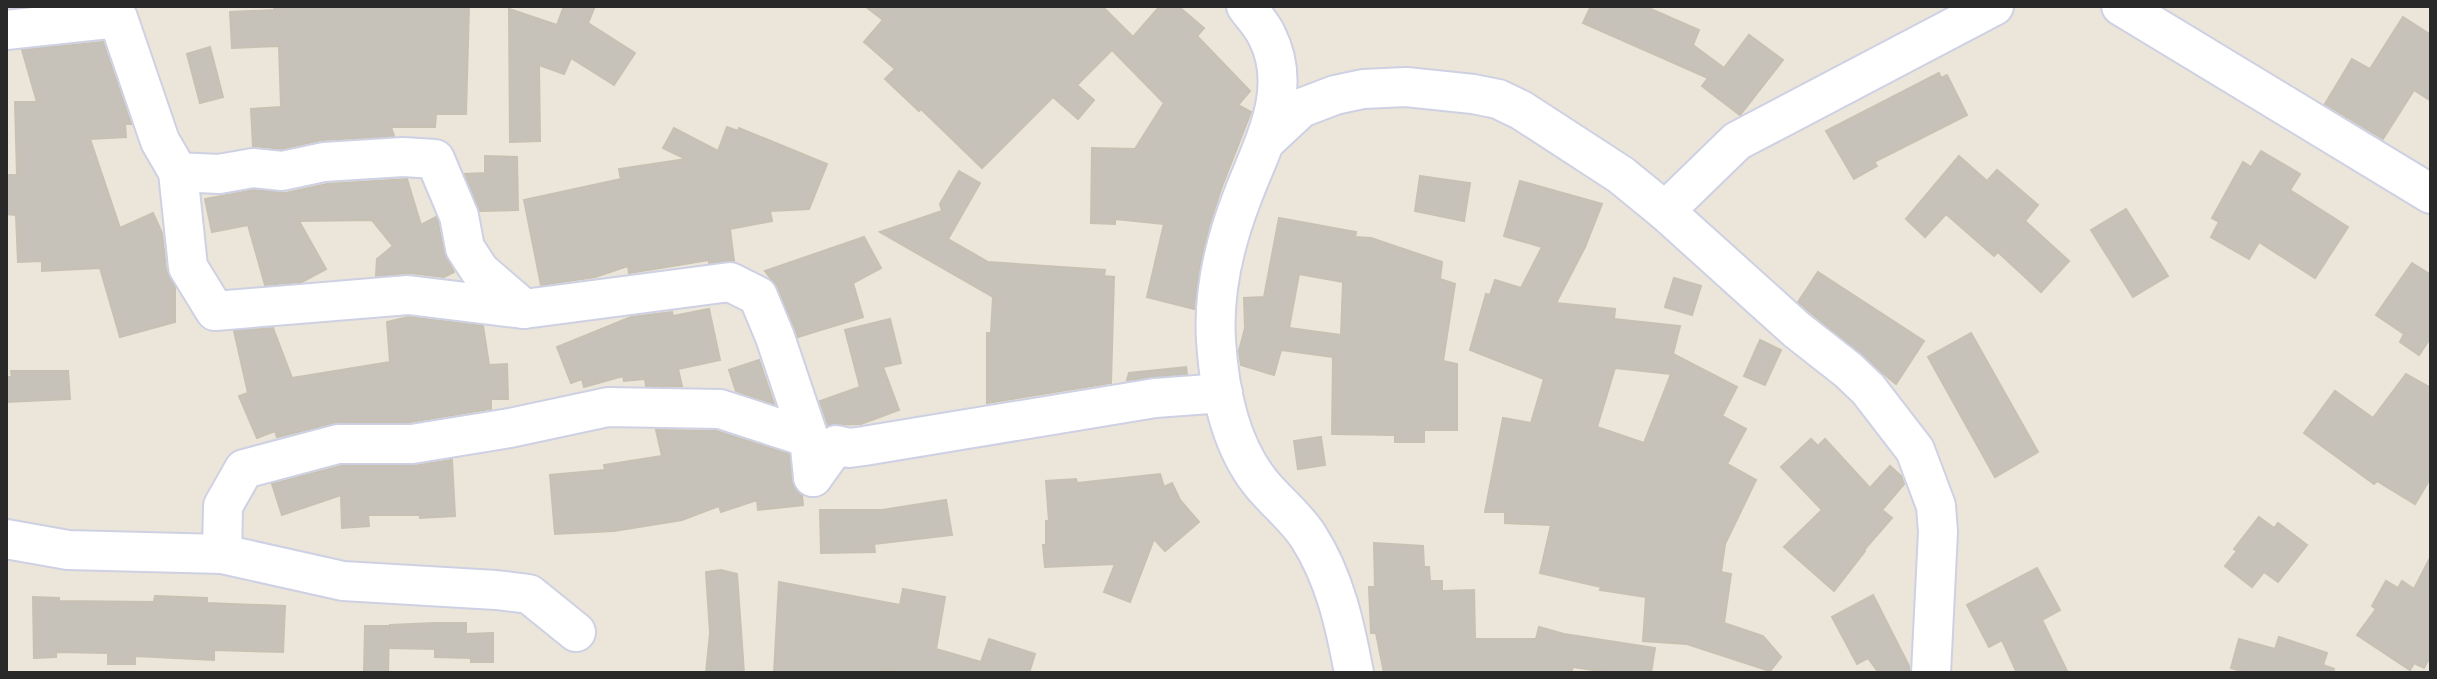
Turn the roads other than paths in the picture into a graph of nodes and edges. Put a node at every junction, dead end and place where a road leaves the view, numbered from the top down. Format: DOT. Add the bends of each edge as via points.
graph roads {
  1 [pos="1246,6"];
  2 [pos="1994,6"];
  3 [pos="2121,6"];
  4 [pos="6,30"];
  5 [pos="1268,139"];
  6 [pos="178,172"];
  7 [pos="2431,194"];
  8 [pos="1665,211"];
  9 [pos="524,309"];
  10 [pos="1223,393"];
  11 [pos="809,438"];
  12 [pos="6,539"];
  13 [pos="222,554"];
  14 [pos="576,632"];
  15 [pos="1354,673"];
  16 [pos="1931,673"];
  1 -- 5 [label="street" via="1267,37 1276,66 1276,106"];
  2 -- 8 [label="street" via="1737,141"];
  3 -- 7 [label="street"];
  4 -- 6 [label="street" via="118,18 160,141"];
  5 -- 8 [label="street" via="1301,108 1335,95 1406,87 1473,94 1521,110 1621,175"];
  5 -- 10 [label="street" via="1242,197 1216,301"];
  6 -- 9 [label="street" via="282,171 324,162 435,159 459,216 465,248 480,271"];
  6 -- 9 [label="street" via="188,267 215,311 408,295"];
  8 -- 16 [label="street" via="1868,389 1915,450 1936,506 1938,532"];
  9 -- 11 [label="street" via="730,282 758,296"];
  10 -- 11 [label="street" via="1155,398 864,446 836,445 813,477"];
  10 -- 15 [label="street" via="1243,458 1308,536 1329,574"];
  11 -- 13 [label="street" via="720,409 608,407 412,444 338,444 244,469 223,506"];
  12 -- 13 [label="street" via="68,550"];
  13 -- 14 [label="street" via="343,581 529,594"];
}
